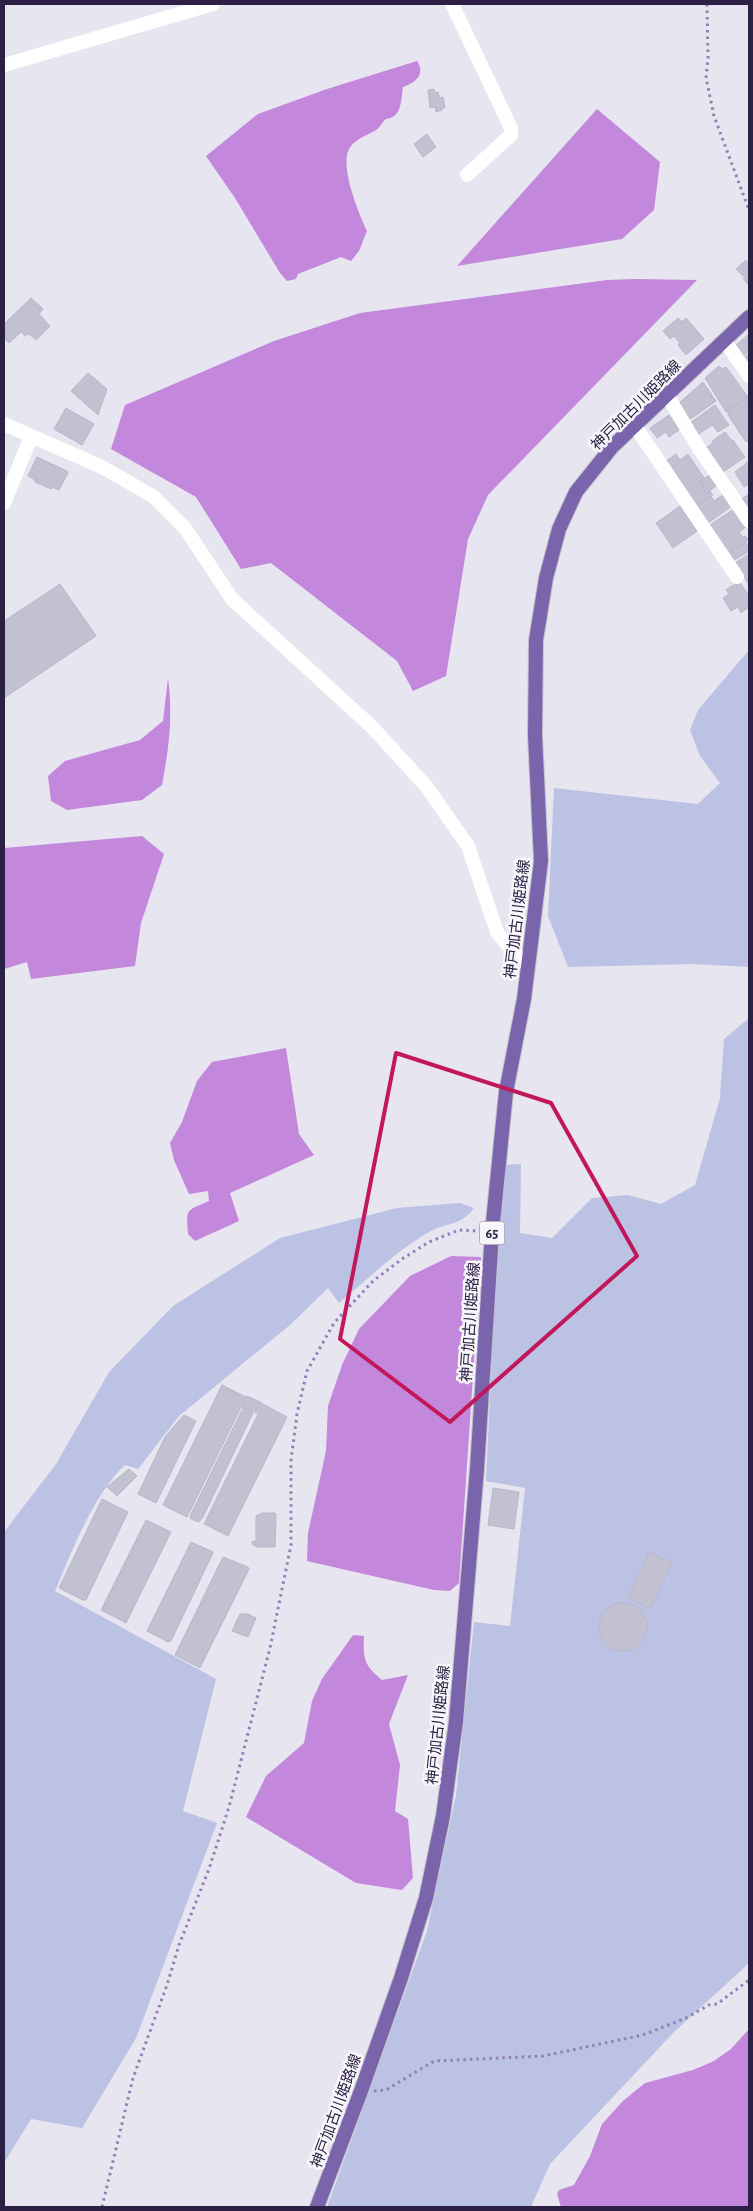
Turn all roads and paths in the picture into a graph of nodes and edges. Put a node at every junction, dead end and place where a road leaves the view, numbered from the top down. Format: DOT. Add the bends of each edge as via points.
graph roads {
  1 [pos="213,4"];
  2 [pos="452,4"];
  3 [pos="706,4"];
  4 [pos="4,64"];
  5 [pos="467,175"];
  6 [pos="749,210"];
  7 [pos="749,317"];
  8 [pos="725,341"];
  9 [pos="749,376"];
  10 [pos="667,396"];
  11 [pos="4,424"];
  12 [pos="635,426"];
  13 [pos="31,438"];
  14 [pos="4,503"];
  15 [pos="749,521"];
  16 [pos="737,577"];
  17 [pos="527,964"];
  18 [pos="492,1232"];
  19 [pos="749,1980"];
  20 [pos="361,2091"];
  21 [pos="102,2207"];
  22 [pos="317,2207"];
  1 -- 4 [label="street"];
  2 -- 5 [label="street" via="511,128 511,135"];
  3 -- 6 [label="path" via="706,78 714,116"];
  7 -- 8 [label="main road, 神戸加古川姫路線 / 65"];
  8 -- 9 [label="street"];
  8 -- 10 [label="main road, 神戸加古川姫路線 / 65"];
  10 -- 12 [label="main road, 神戸加古川姫路線 / 65"];
  10 -- 15 [label="street"];
  11 -- 13 [label="street"];
  12 -- 16 [label="street"];
  12 -- 17 [label="main road, 神戸加古川姫路線 / 65" via="576,492 559,529 546,578 536,640 535,735 541,861"];
  13 -- 14 [label="street"];
  13 -- 17 [label="street" via="102,467 154,496 186,528 232,599 372,727 426,786 468,846 497,932"];
  17 -- 18 [label="main road, 神戸加古川姫路線 / 65" via="524,1000 506,1092"];
  18 -- 20 [label="main road, 神戸加古川姫路線 / 65" via="458,1702 443,1816 426,1898"];
  18 -- 21 [label="path" via="459,1230 429,1242 402,1259 373,1281 334,1323 307,1371 291,1461 291,1545 270,1648 210,1869 179,1945 133,2078"];
  19 -- 20 [label="path" via="717,2004 643,2036 543,2056 434,2061 386,2090"];
  20 -- 22 [label="main road, 神戸加古川姫路線 / 65"];
}
